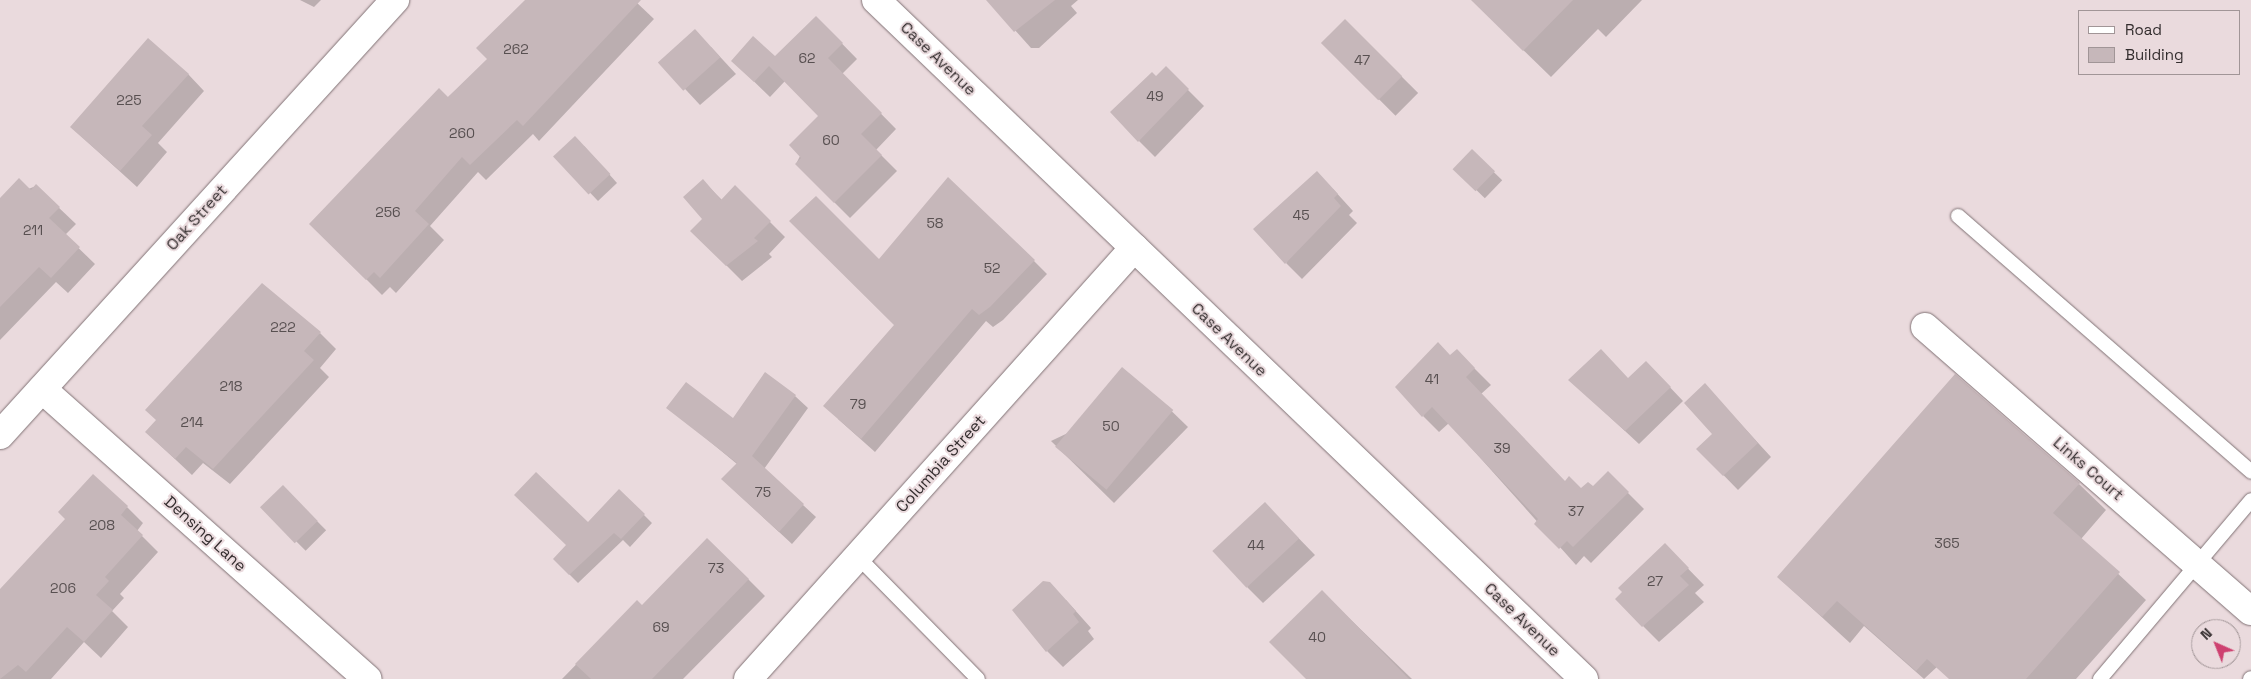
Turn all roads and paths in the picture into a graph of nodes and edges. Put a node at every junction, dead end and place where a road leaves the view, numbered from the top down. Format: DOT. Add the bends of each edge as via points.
graph roads {
  1 [pos="395,0"];
  2 [pos="876,0"];
  3 [pos="1958,216"];
  4 [pos="1134,248"];
  5 [pos="1925,327"];
  6 [pos="42,388"];
  7 [pos="0,435"];
  8 [pos="2251,472"];
  9 [pos="2251,500"];
  10 [pos="858,557"];
  11 [pos="2198,565"];
  12 [pos="2251,611"];
  13 [pos="367,679"];
  14 [pos="748,679"];
  15 [pos="978,679"];
  16 [pos="1584,679"];
  17 [pos="2100,679"];
  1 -- 6 [label="street, Oak Street"];
  2 -- 4 [label="street, Case Avenue"];
  3 -- 8 [label="lane"];
  4 -- 10 [label="street, Columbia Street"];
  4 -- 16 [label="street, Case Avenue"];
  5 -- 11 [label="street, Links Court"];
  6 -- 7 [label="street, Oak Street"];
  6 -- 13 [label="street, Densing Lane"];
  9 -- 11 [label="lane"];
  10 -- 14 [label="street, Columbia Street"];
  10 -- 15 [label="lane"];
  11 -- 12 [label="street, Links Court"];
  11 -- 17 [label="lane"];
}
